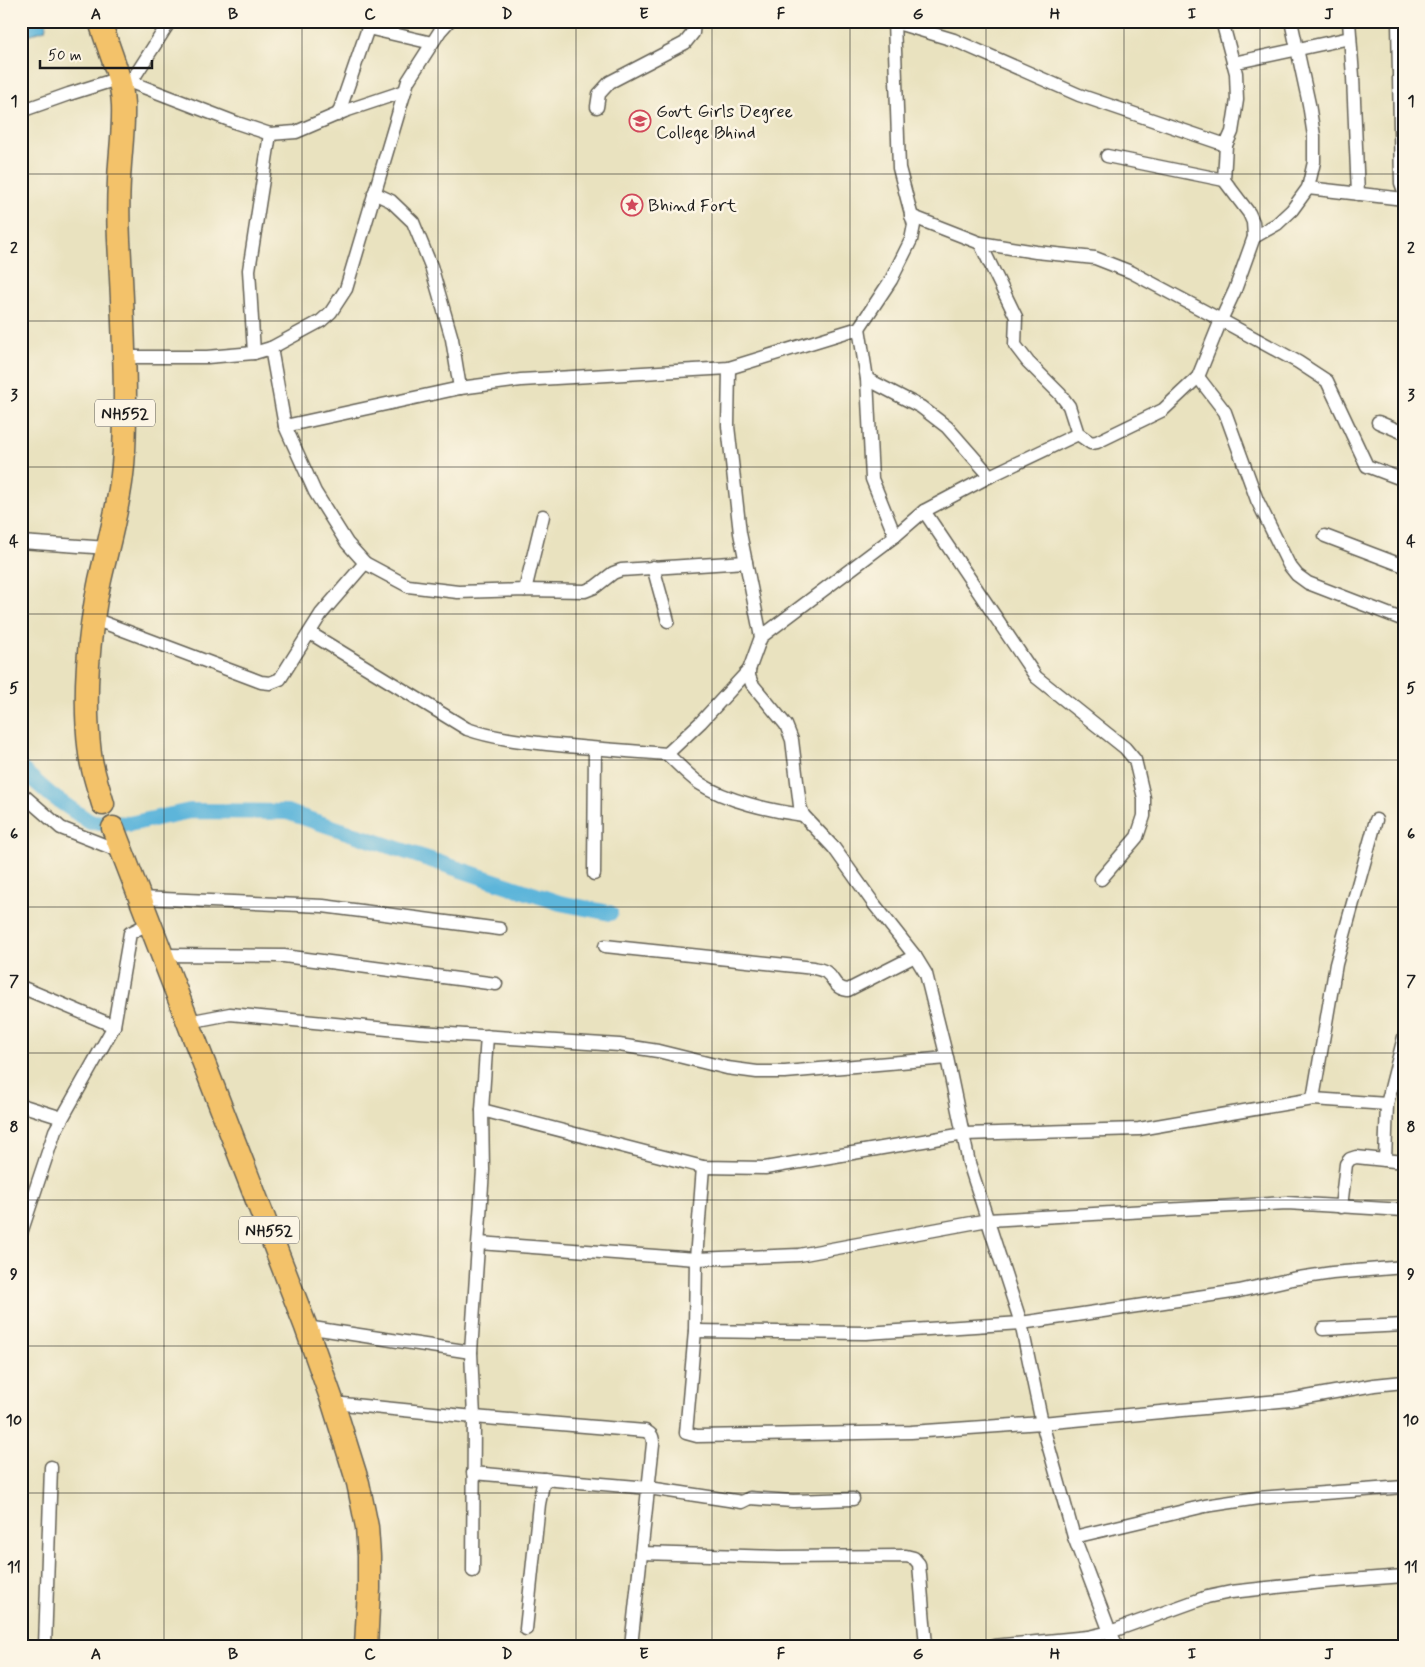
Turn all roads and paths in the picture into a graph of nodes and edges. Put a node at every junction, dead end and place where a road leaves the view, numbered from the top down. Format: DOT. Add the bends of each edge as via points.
graph roads {
  1 [pos="100,21"];
  2 [pos="170,21"];
  3 [pos="449,21"];
  4 [pos="694,21"];
  5 [pos="1222,21"];
  6 [pos="1291,21"];
  7 [pos="1349,21"];
  8 [pos="1398,21"];
  9 [pos="894,22"];
  10 [pos="1350,38"];
  11 [pos="432,43"];
  12 [pos="1298,50"];
  13 [pos="1233,63"];
  14 [pos="125,80"];
  15 [pos="405,91"];
  16 [pos="597,107"];
  17 [pos="21,111"];
  18 [pos="338,115"];
  19 [pos="270,134"];
  20 [pos="1226,145"];
  21 [pos="1107,156"];
  22 [pos="1224,180"];
  23 [pos="1308,188"];
  24 [pos="1404,191"];
  25 [pos="374,193"];
  26 [pos="1358,194"];
  27 [pos="1404,199"];
  28 [pos="911,216"];
  29 [pos="1254,237"];
  30 [pos="980,243"];
  31 [pos="1220,320"];
  32 [pos="859,328"];
  33 [pos="271,348"];
  34 [pos="254,353"];
  35 [pos="125,357"];
  36 [pos="729,368"];
  37 [pos="1198,376"];
  38 [pos="867,379"];
  39 [pos="460,388"];
  40 [pos="1378,422"];
  41 [pos="285,426"];
  42 [pos="1404,433"];
  43 [pos="1078,434"];
  44 [pos="990,476"];
  45 [pos="1404,480"];
  46 [pos="924,511"];
  47 [pos="543,516"];
  48 [pos="895,536"];
  49 [pos="1324,536"];
  50 [pos="21,542"];
  51 [pos="108,548"];
  52 [pos="746,562"];
  53 [pos="365,563"];
  54 [pos="653,566"];
  55 [pos="1404,566"];
  56 [pos="524,590"];
  57 [pos="94,619"];
  58 [pos="1404,620"];
  59 [pos="668,621"];
  60 [pos="310,634"];
  61 [pos="761,637"];
  62 [pos="749,670"];
  63 [pos="595,749"];
  64 [pos="667,754"];
  65 [pos="21,793"];
  66 [pos="103,804"];
  67 [pos="803,815"];
  68 [pos="1376,820"];
  69 [pos="113,828"];
  70 [pos="122,852"];
  71 [pos="594,874"];
  72 [pos="1101,879"];
  73 [pos="140,898"];
  74 [pos="150,923"];
  75 [pos="500,929"];
  76 [pos="605,946"];
  77 [pos="162,954"];
  78 [pos="915,956"];
  79 [pos="496,984"];
  80 [pos="21,987"];
  81 [pos="188,1022"];
  82 [pos="114,1026"];
  83 [pos="487,1036"];
  84 [pos="1404,1037"];
  85 [pos="947,1058"];
  86 [pos="1313,1099"];
  87 [pos="21,1104"];
  88 [pos="1387,1104"];
  89 [pos="482,1110"];
  90 [pos="62,1118"];
  91 [pos="964,1134"];
  92 [pos="1385,1160"];
  93 [pos="1404,1162"];
  94 [pos="703,1167"];
  95 [pos="1341,1207"];
  96 [pos="1404,1210"];
  97 [pos="988,1220"];
  98 [pos="21,1233"];
  99 [pos="479,1243"];
  100 [pos="696,1259"];
  101 [pos="1404,1267"];
  102 [pos="1021,1323"];
  103 [pos="1404,1325"];
  104 [pos="306,1327"];
  105 [pos="1323,1329"];
  106 [pos="695,1331"];
  107 [pos="471,1352"];
  108 [pos="1404,1382"];
  109 [pos="333,1402"];
  110 [pos="474,1417"];
  111 [pos="1042,1423"];
  112 [pos="51,1467"];
  113 [pos="474,1473"];
  114 [pos="544,1479"];
  115 [pos="1404,1487"];
  116 [pos="649,1488"];
  117 [pos="853,1499"];
  118 [pos="1074,1537"];
  119 [pos="642,1553"];
  120 [pos="473,1571"];
  121 [pos="1404,1576"];
  122 [pos="526,1629"];
  123 [pos="1110,1632"];
  124 [pos="45,1646"];
  125 [pos="366,1646"];
  126 [pos="631,1646"];
  127 [pos="926,1646"];
  128 [pos="994,1646"];
  129 [pos="1117,1646"];
  1 -- 14 [label="highway, NH552" via="106,42"];
  2 -- 14 [label="street"];
  3 -- 11 [label="street"];
  4 -- 16 [label="street" via="693,34 685,43 610,82 599,94"];
  5 -- 13 [label="street"];
  6 -- 12 [label="street"];
  7 -- 10 [label="street"];
  8 -- 24 [label="street" via="1401,183"];
  9 -- 20 [label="street" via="954,40 1079,95"];
  9 -- 28 [label="street" via="899,168"];
  10 -- 12 [label="street"];
  10 -- 26 [label="street"];
  11 -- 15 [label="street"];
  11 -- 18 [label="street" via="368,28"];
  12 -- 13 [label="street"];
  12 -- 23 [label="street" via="1314,136 1314,162"];
  13 -- 20 [label="street" via="1237,100 1232,132"];
  14 -- 17 [label="street"];
  14 -- 19 [label="street"];
  14 -- 35 [label="highway, NH552" via="119,239"];
  15 -- 18 [label="street"];
  15 -- 25 [label="street"];
  18 -- 19 [label="street" via="296,132"];
  19 -- 34 [label="street" via="249,270"];
  20 -- 22 [label="street"];
  21 -- 22 [label="street"];
  22 -- 29 [label="street" via="1250,213"];
  23 -- 26 [label="street"];
  23 -- 29 [label="street" via="1277,224"];
  25 -- 33 [label="street" via="346,289 331,312 321,321"];
  25 -- 39 [label="street" via="391,201 413,222 431,266 452,339"];
  26 -- 27 [label="street"];
  28 -- 30 [label="street"];
  28 -- 32 [label="street" via="914,225 911,240 891,280"];
  29 -- 31 [label="street"];
  30 -- 31 [label="street" via="1095,258 1130,272"];
  30 -- 43 [label="street" via="1016,317 1015,345 1069,406"];
  31 -- 37 [label="street"];
  31 -- 45 [label="street" via="1327,381 1367,466"];
  32 -- 36 [label="street"];
  32 -- 38 [label="street"];
  33 -- 34 [label="street"];
  33 -- 41 [label="street"];
  34 -- 35 [label="street" via="207,358"];
  35 -- 51 [label="highway, NH552" via="122,474"];
  36 -- 39 [label="street" via="521,380"];
  36 -- 52 [label="street" via="728,426"];
  37 -- 43 [label="street" via="1154,415 1097,442"];
  37 -- 58 [label="street" via="1225,412 1257,500 1297,575 1308,583"];
  38 -- 44 [label="street" via="921,406 947,428"];
  38 -- 48 [label="street" via="872,479"];
  39 -- 41 [label="street"];
  40 -- 42 [label="street"];
  41 -- 53 [label="street" via="315,492 347,543"];
  43 -- 44 [label="street"];
  44 -- 46 [label="street"];
  46 -- 48 [label="street"];
  46 -- 72 [label="street" via="1036,677 1125,748 1135,760 1144,798 1144,816 1137,836"];
  47 -- 56 [label="street"];
  48 -- 61 [label="street"];
  49 -- 55 [label="street"];
  50 -- 51 [label="street"];
  51 -- 57 [label="highway, NH552"];
  52 -- 54 [label="street"];
  52 -- 61 [label="street"];
  53 -- 56 [label="street" via="408,586 458,592"];
  53 -- 60 [label="street" via="321,614"];
  54 -- 56 [label="street" via="621,570 585,591"];
  54 -- 59 [label="street"];
  57 -- 60 [label="street" via="270,683 280,679"];
  57 -- 66 [label="highway, NH552" via="86,712 90,756"];
  60 -- 63 [label="street" via="467,729 510,740"];
  61 -- 62 [label="street"];
  62 -- 64 [label="street"];
  62 -- 67 [label="street" via="752,684 786,725 792,740"];
  63 -- 64 [label="street"];
  63 -- 71 [label="street"];
  64 -- 67 [label="street" via="699,782 727,797"];
  65 -- 70 [label="street" via="61,828"];
  67 -- 78 [label="street" via="834,848"];
  68 -- 86 [label="street" via="1336,964"];
  69 -- 70 [label="highway, NH552"];
  70 -- 73 [label="highway, NH552"];
  73 -- 74 [label="highway, NH552"];
  73 -- 75 [label="street" via="323,906"];
  74 -- 77 [label="highway, NH552"];
  74 -- 82 [label="street" via="130,933"];
  76 -- 78 [label="street" via="814,968 827,972 836,986 848,990"];
  77 -- 79 [label="street" via="284,956"];
  77 -- 81 [label="highway, NH552"];
  78 -- 85 [label="street" via="926,974"];
  80 -- 82 [label="street"];
  81 -- 83 [label="street" via="230,1014"];
  81 -- 104 [label="highway, NH552"];
  82 -- 90 [label="street"];
  83 -- 85 [label="street" via="619,1045 756,1072"];
  83 -- 89 [label="street"];
  84 -- 88 [label="street"];
  85 -- 91 [label="street"];
  86 -- 88 [label="street"];
  86 -- 91 [label="street" via="1139,1129"];
  87 -- 90 [label="street"];
  88 -- 92 [label="street"];
  89 -- 94 [label="street"];
  89 -- 99 [label="street"];
  90 -- 98 [label="street"];
  91 -- 94 [label="street" via="765,1168"];
  91 -- 97 [label="street" via="969,1163"];
  92 -- 93 [label="street"];
  92 -- 95 [label="street" via="1350,1159 1346,1164"];
  94 -- 100 [label="street"];
  95 -- 96 [label="street"];
  95 -- 97 [label="street" via="1286,1203"];
  97 -- 100 [label="street" via="799,1255"];
  97 -- 102 [label="street"];
  99 -- 100 [label="street"];
  99 -- 107 [label="street"];
  100 -- 106 [label="street"];
  101 -- 102 [label="street" via="1332,1273 1240,1291"];
  102 -- 106 [label="street" via="866,1333"];
  102 -- 111 [label="street"];
  103 -- 105 [label="street"];
  104 -- 107 [label="street"];
  104 -- 109 [label="highway, NH552"];
  106 -- 111 [label="street" via="686,1433 697,1436 911,1432"];
  107 -- 110 [label="street"];
  108 -- 111 [label="street" via="1290,1400"];
  109 -- 110 [label="street"];
  109 -- 125 [label="highway, NH552" via="358,1483 367,1527"];
  110 -- 113 [label="street"];
  110 -- 116 [label="street" via="646,1431 653,1437"];
  111 -- 118 [label="street"];
  112 -- 124 [label="street"];
  113 -- 114 [label="street"];
  113 -- 120 [label="street"];
  114 -- 116 [label="street"];
  114 -- 122 [label="street"];
  115 -- 118 [label="street" via="1258,1498 1205,1506"];
  116 -- 117 [label="street" via="742,1502 750,1498 793,1501"];
  116 -- 119 [label="street"];
  118 -- 123 [label="street"];
  119 -- 126 [label="street"];
  119 -- 127 [label="street" via="914,1558 919,1564"];
  121 -- 123 [label="street" via="1231,1592 1207,1597"];
  123 -- 128 [label="street"];
  123 -- 129 [label="street"];
}
